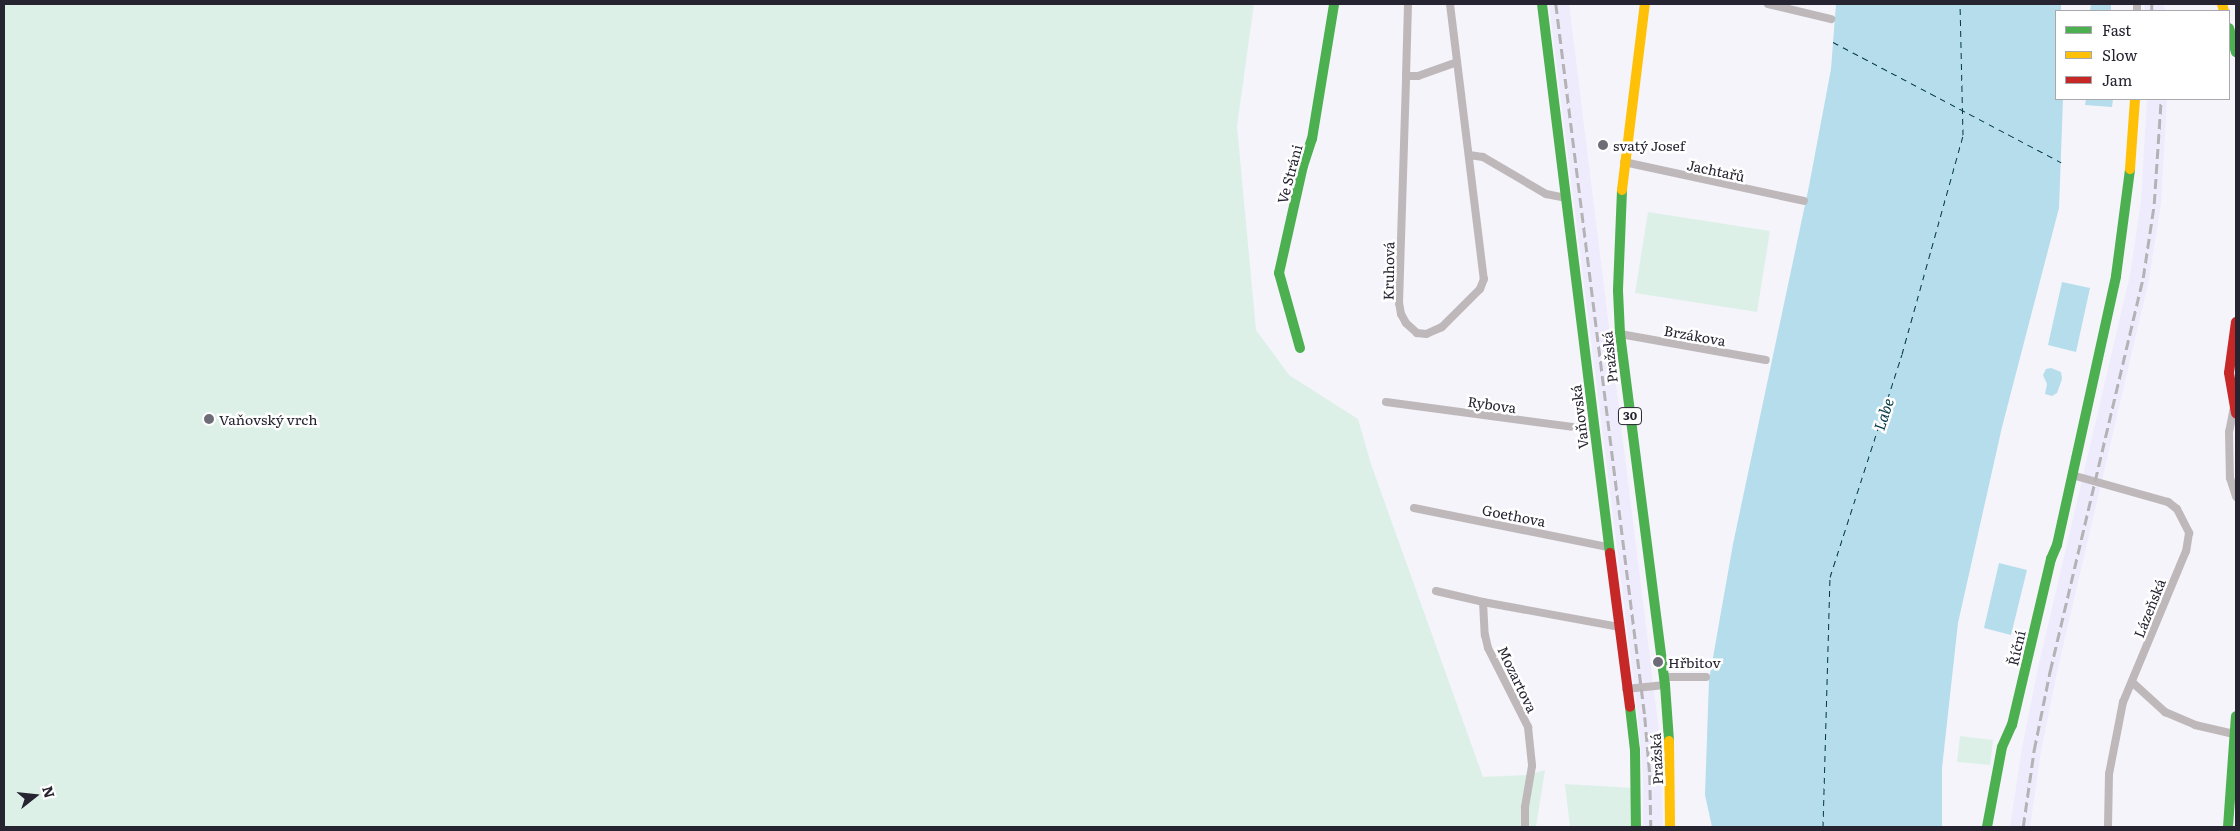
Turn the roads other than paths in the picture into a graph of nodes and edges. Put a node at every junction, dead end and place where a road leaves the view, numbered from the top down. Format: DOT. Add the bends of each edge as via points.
graph roads {
  1 [pos="1334,4"];
  2 [pos="1408,4"];
  3 [pos="1450,4"];
  4 [pos="1542,4"];
  5 [pos="1645,4"];
  6 [pos="1768,4"];
  7 [pos="1831,19"];
  8 [pos="2230,31"];
  9 [pos="2236,52"];
  10 [pos="1457,62"];
  11 [pos="1406,76"];
  12 [pos="2135,100"];
  13 [pos="1469,155"];
  14 [pos="1624,162"];
  15 [pos="1566,198"];
  16 [pos="1804,201"];
  17 [pos="2236,322"];
  18 [pos="1620,334"];
  19 [pos="1300,348"];
  20 [pos="1766,360"];
  21 [pos="1386,402"];
  22 [pos="2235,409"];
  23 [pos="1595,430"];
  24 [pos="2072,475"];
  25 [pos="2236,497"];
  26 [pos="1414,508"];
  27 [pos="1608,547"];
  28 [pos="1436,591"];
  29 [pos="1483,602"];
  30 [pos="1619,627"];
  31 [pos="1706,677"];
  32 [pos="1664,681"];
  33 [pos="2132,682"];
  34 [pos="1626,689"];
  35 [pos="2236,716"];
  36 [pos="2234,734"];
  37 [pos="2234,763"];
  38 [pos="1525,827"];
  39 [pos="1636,827"];
  40 [pos="1670,827"];
  41 [pos="1987,827"];
  42 [pos="2108,827"];
  43 [pos="2228,827"];
  1 -- 19 [label="street, Ve Stráni" via="1312,139 1280,273"];
  2 -- 11 [label="street, Kruhová"];
  3 -- 10 [label="street, Kruhová"];
  4 -- 15 [label="street, Vaňovská"];
  5 -- 14 [label="street, Pražská / 30"];
  6 -- 7 [label="street"];
  8 -- 9 [label="street"];
  10 -- 11 [label="street" via="1418,76"];
  10 -- 13 [label="street, Kruhová"];
  11 -- 13 [label="street, Kruhová" via="1399,303 1406,324 1417,333 1426,334 1442,327 1482,285 1483,268"];
  12 -- 24 [label="street, Říční" via="2131,161 2116,276"];
  13 -- 15 [label="street" via="1482,157 1546,194"];
  14 -- 16 [label="street, Jachtařů"];
  14 -- 18 [label="street, Pražská / 30" via="1618,237"];
  15 -- 23 [label="street, Vaňovská"];
  17 -- 22 [label="street" via="2229,373"];
  18 -- 20 [label="street, Brzákova"];
  18 -- 32 [label="street, Pražská / 30"];
  21 -- 23 [label="street, Rybova"];
  22 -- 25 [label="street" via="2229,432 2230,478"];
  23 -- 27 [label="street, Vaňovská"];
  24 -- 33 [label="street, Lázeňská" via="2168,502 2177,509 2189,533 2186,551"];
  24 -- 41 [label="street, Říční" via="2012,724 2002,746"];
  26 -- 27 [label="street, Goethova"];
  27 -- 30 [label="street, Vaňovská"];
  28 -- 29 [label="street"];
  29 -- 30 [label="street"];
  29 -- 38 [label="street, Mozartova" via="1488,648 1528,727 1532,766"];
  30 -- 34 [label="street, Vaňovská"];
  31 -- 32 [label="street"];
  32 -- 34 [label="street"];
  32 -- 40 [label="street, Pražská / 30" via="1671,767"];
  33 -- 36 [label="street" via="2166,712 2195,725"];
  33 -- 42 [label="street, Lázeňská" via="2124,702 2109,774"];
  34 -- 39 [label="street, Vaňovská" via="1635,750"];
  35 -- 36 [label="street"];
  36 -- 37 [label="street"];
  37 -- 43 [label="street"];
}
